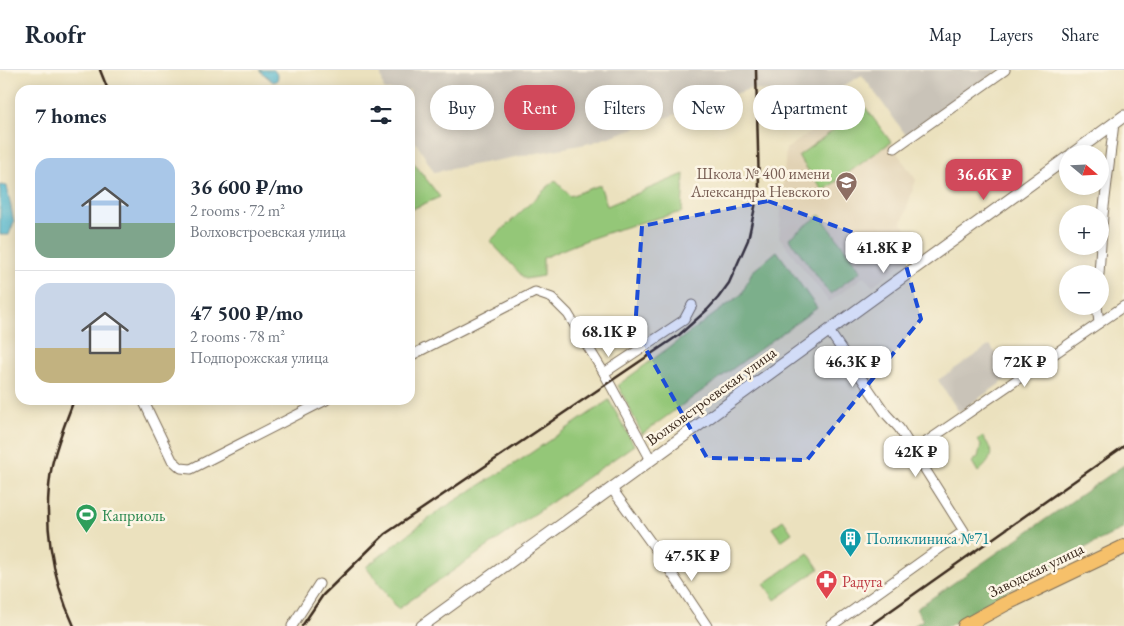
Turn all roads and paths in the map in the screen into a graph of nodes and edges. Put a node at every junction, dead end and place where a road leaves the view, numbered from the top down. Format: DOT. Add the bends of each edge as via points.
graph roads {
  1 [pos="1005,70"];
  2 [pos="1121,118"];
  3 [pos="1084,145"];
  4 [pos="895,148"];
  5 [pos="1059,164"];
  6 [pos="1100,265"];
  7 [pos="692,305"];
  8 [pos="1124,306"];
  9 [pos="1098,315"];
  10 [pos="1099,323"];
  11 [pos="829,331"];
  12 [pos="415,353"];
  13 [pos="604,373"];
  14 [pos="145,405"];
  15 [pos="316,405"];
  16 [pos="913,451"];
  17 [pos="651,460"];
  18 [pos="612,489"];
  19 [pos="1124,547"];
  20 [pos="319,584"];
  21 [pos="292,626"];
  22 [pos="422,626"];
  23 [pos="707,626"];
  24 [pos="831,626"];
  25 [pos="965,626"];
  1 -- 4 [label="street"];
  2 -- 3 [label="street"];
  2 -- 6 [label="street" via="1104,215"];
  5 -- 11 [label="street, Волховстроевская улица"];
  7 -- 13 [label="street" via="684,320"];
  8 -- 10 [label="street"];
  9 -- 10 [label="street"];
  10 -- 16 [label="street"];
  11 -- 16 [label="street"];
  11 -- 17 [label="street, Волховстроевская улица"];
  12 -- 13 [label="street" via="534,292 552,298 568,314"];
  13 -- 17 [label="street"];
  14 -- 15 [label="street" via="172,460 181,468 191,469"];
  16 -- 24 [label="street" via="964,531"];
  17 -- 18 [label="street, Волховстроевская улица"];
  18 -- 22 [label="street, Волховстроевская улица"];
  18 -- 23 [label="street"];
  19 -- 25 [label="main road, Заводская улица"];
  20 -- 21 [label="street"];
}
